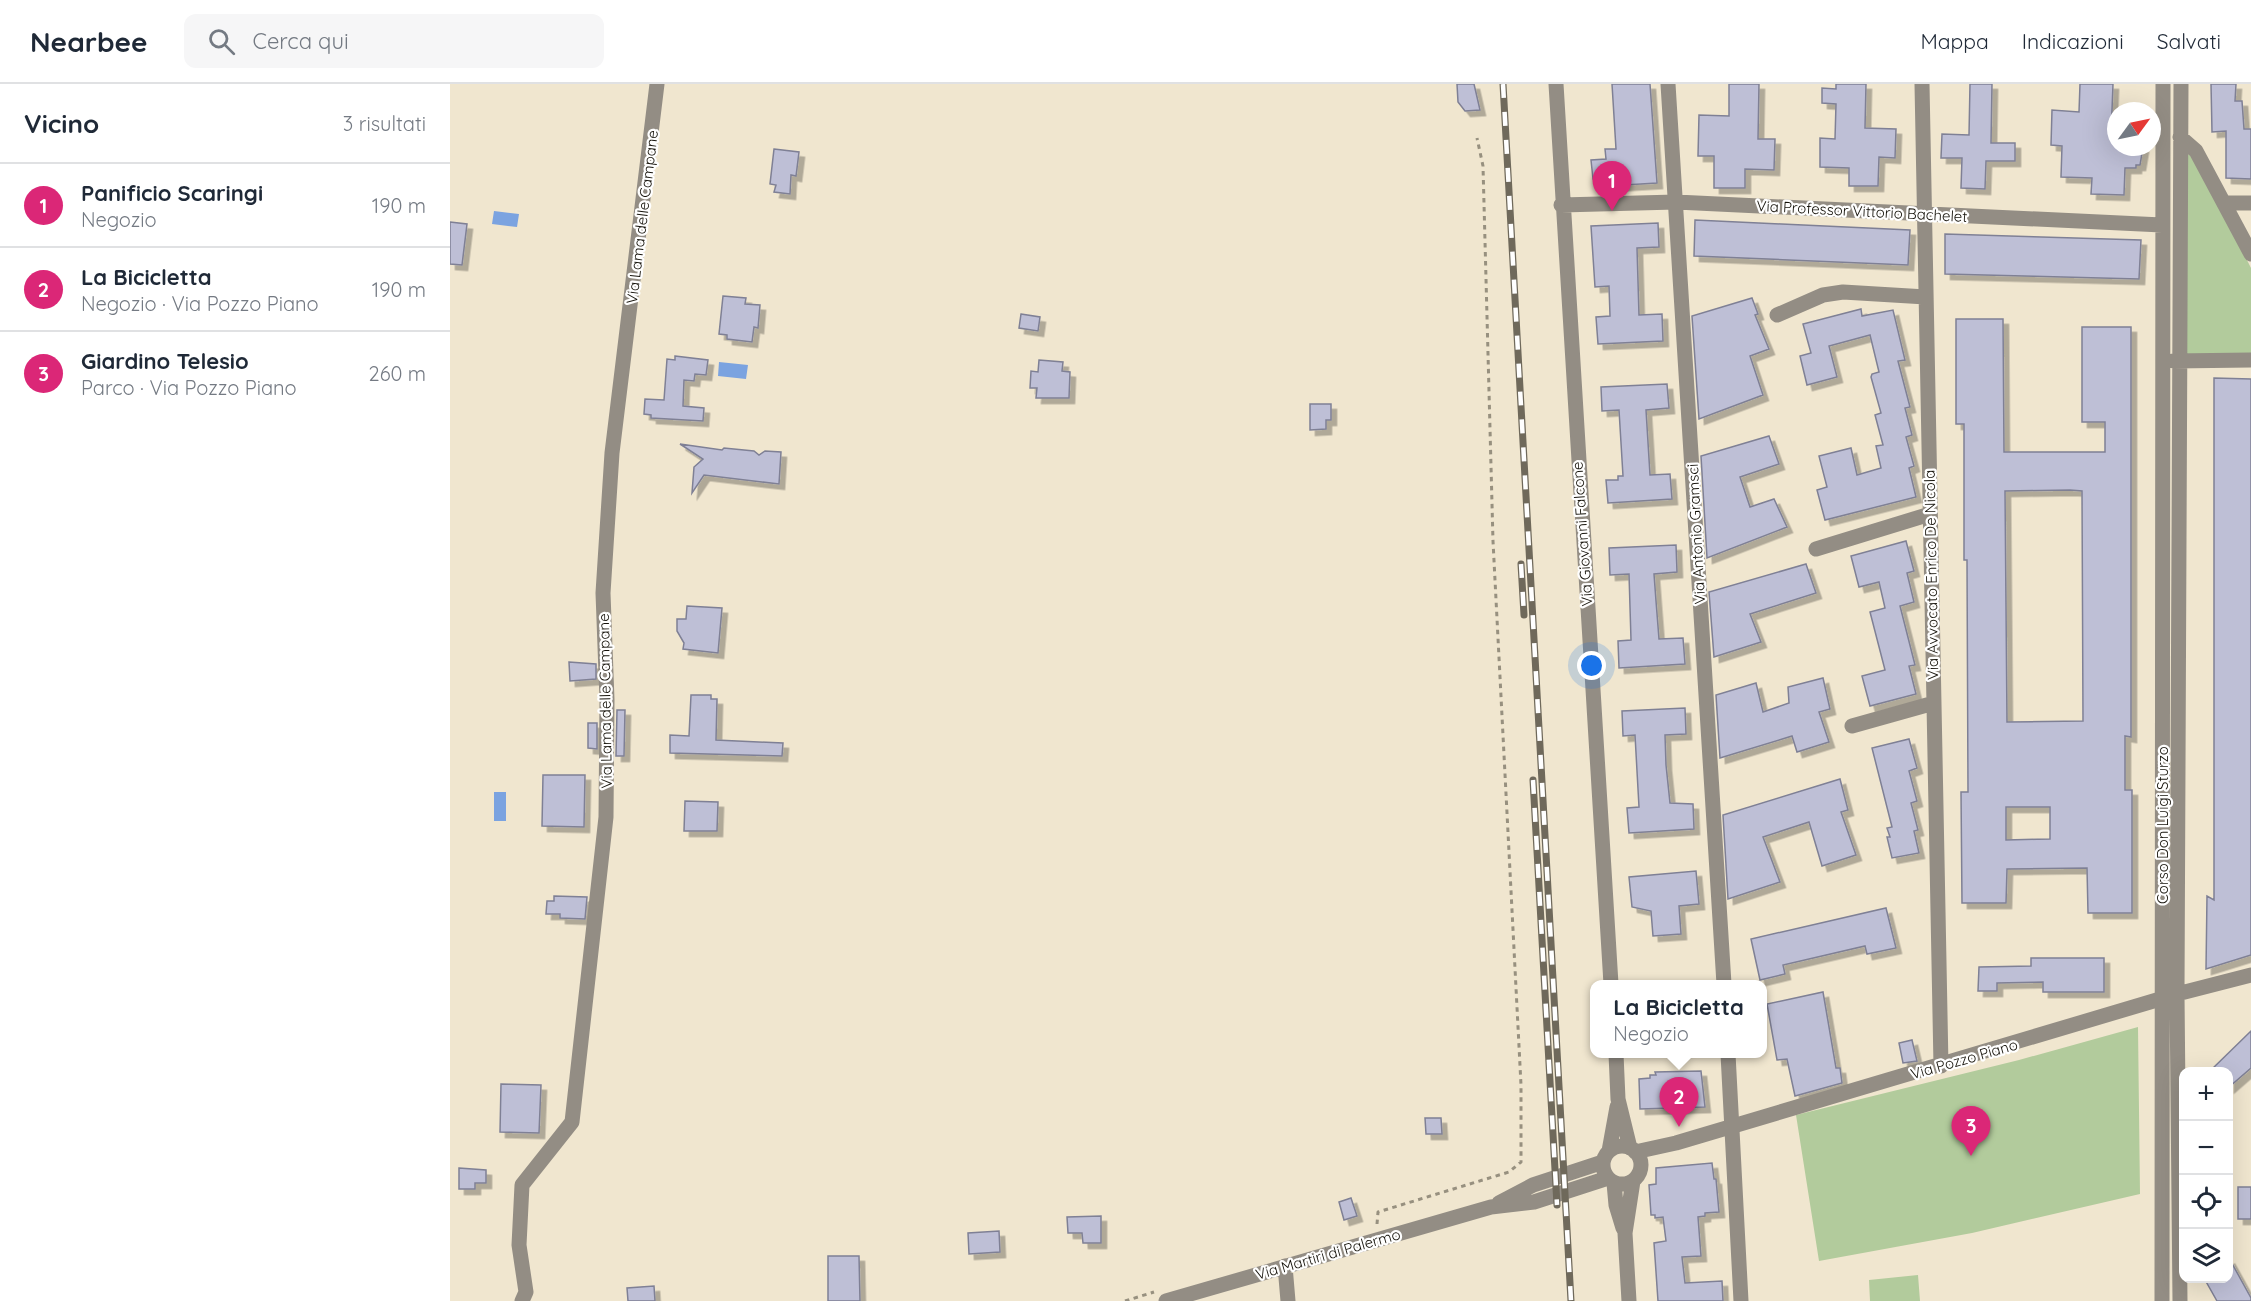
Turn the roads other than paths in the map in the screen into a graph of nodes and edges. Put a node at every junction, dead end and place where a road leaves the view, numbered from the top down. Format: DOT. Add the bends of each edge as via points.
graph roads {
  1 [pos="657,84"];
  2 [pos="1556,84"];
  3 [pos="1668,84"];
  4 [pos="1922,84"];
  5 [pos="2163,84"];
  6 [pos="2181,84"];
  7 [pos="2180,137"];
  8 [pos="1676,202"];
  9 [pos="2225,202"];
  10 [pos="2251,203"];
  11 [pos="1561,205"];
  12 [pos="1924,214"];
  13 [pos="2162,225"];
  14 [pos="2251,254"];
  15 [pos="1926,297"];
  16 [pos="1777,315"];
  17 [pos="2161,349"];
  18 [pos="2251,360"];
  19 [pos="2181,362"];
  20 [pos="1930,514"];
  21 [pos="1816,549"];
  22 [pos="1934,703"];
  23 [pos="1852,726"];
  24 [pos="2251,975"];
  25 [pos="1611,980"];
  26 [pos="1724,980"];
  27 [pos="2177,994"];
  28 [pos="2162,999"];
  29 [pos="1616,1058"];
  30 [pos="1728,1058"];
  31 [pos="1941,1066"];
  32 [pos="1618,1099"];
  33 [pos="1733,1124"];
  34 [pos="1635,1155"];
  35 [pos="1606,1157"];
  36 [pos="1611,1181"];
  37 [pos="1633,1181"];
  38 [pos="1491,1207"];
  39 [pos="1625,1233"];
  40 [pos="1285,1266"];
  41 [pos="522,1301"];
  42 [pos="1166,1301"];
  43 [pos="1287,1301"];
  44 [pos="1629,1301"];
  45 [pos="1741,1301"];
  46 [pos="2162,1301"];
  47 [pos="2180,1301"];
  1 -- 41 [label="street, Via Lama delle Campane" via="612,453 603,593 606,818 573,1122 522,1185 519,1245 526,1292"];
  2 -- 11 [label="street, Via Giovanni Falcone"];
  3 -- 8 [label="street, Via Antonio Gramsci"];
  4 -- 12 [label="street, Via Avvocato Enrico De Nicola"];
  5 -- 13 [label="street, Corso Don Luigi Sturzo"];
  6 -- 7 [label="street, Corso Don Luigi Sturzo"];
  7 -- 9 [label="street" via="2196,151"];
  7 -- 19 [label="street, Corso Don Luigi Sturzo"];
  8 -- 11 [label="street, Via Professor Vittorio Bachelet"];
  8 -- 12 [label="street, Via Professor Vittorio Bachelet"];
  8 -- 26 [label="street, Via Antonio Gramsci"];
  9 -- 10 [label="street"];
  9 -- 14 [label="street"];
  11 -- 25 [label="street, Via Giovanni Falcone"];
  12 -- 13 [label="street, Via Professor Vittorio Bachelet"];
  12 -- 15 [label="street, Via Avvocato Enrico De Nicola"];
  13 -- 17 [label="street, Corso Don Luigi Sturzo"];
  15 -- 16 [label="street" via="1843,292 1823,295"];
  15 -- 20 [label="street, Via Avvocato Enrico De Nicola"];
  17 -- 19 [label="street" via="2171,361"];
  17 -- 28 [label="street, Corso Don Luigi Sturzo"];
  18 -- 19 [label="street"];
  19 -- 27 [label="street, Corso Don Luigi Sturzo"];
  20 -- 21 [label="street"];
  20 -- 22 [label="street, Via Avvocato Enrico De Nicola"];
  22 -- 23 [label="street"];
  22 -- 31 [label="street, Via Avvocato Enrico De Nicola"];
  24 -- 27 [label="street, Via Pozzo Piano"];
  27 -- 28 [label="street, Via Pozzo Piano"];
  27 -- 47 [label="street, Corso Don Luigi Sturzo"];
  28 -- 31 [label="street, Via Pozzo Piano"];
  28 -- 46 [label="street, Corso Don Luigi Sturzo"];
  29 -- 32 [label="street"];
  30 -- 33 [label="street"];
  31 -- 33 [label="street, Via Pozzo Piano"];
  32 -- 34 [label="street"];
  32 -- 35 [label="street"];
  33 -- 34 [label="street, Via Pozzo Piano"];
  33 -- 45 [label="street"];
  34 -- 35 [label="street, Via Pozzo Piano" via="1620,1146"];
  34 -- 37 [label="street"];
  35 -- 36 [label="street"];
  35 -- 38 [label="street, Via Pozzo Piano" via="1533,1185"];
  36 -- 37 [label="street"];
  36 -- 38 [label="street" via="1534,1202"];
  36 -- 39 [label="street"];
  37 -- 39 [label="street"];
  38 -- 40 [label="street, Via Martiri di Palermo"];
  39 -- 44 [label="street"];
  40 -- 42 [label="street, Via Martiri di Palermo"];
  40 -- 43 [label="street"];
}
